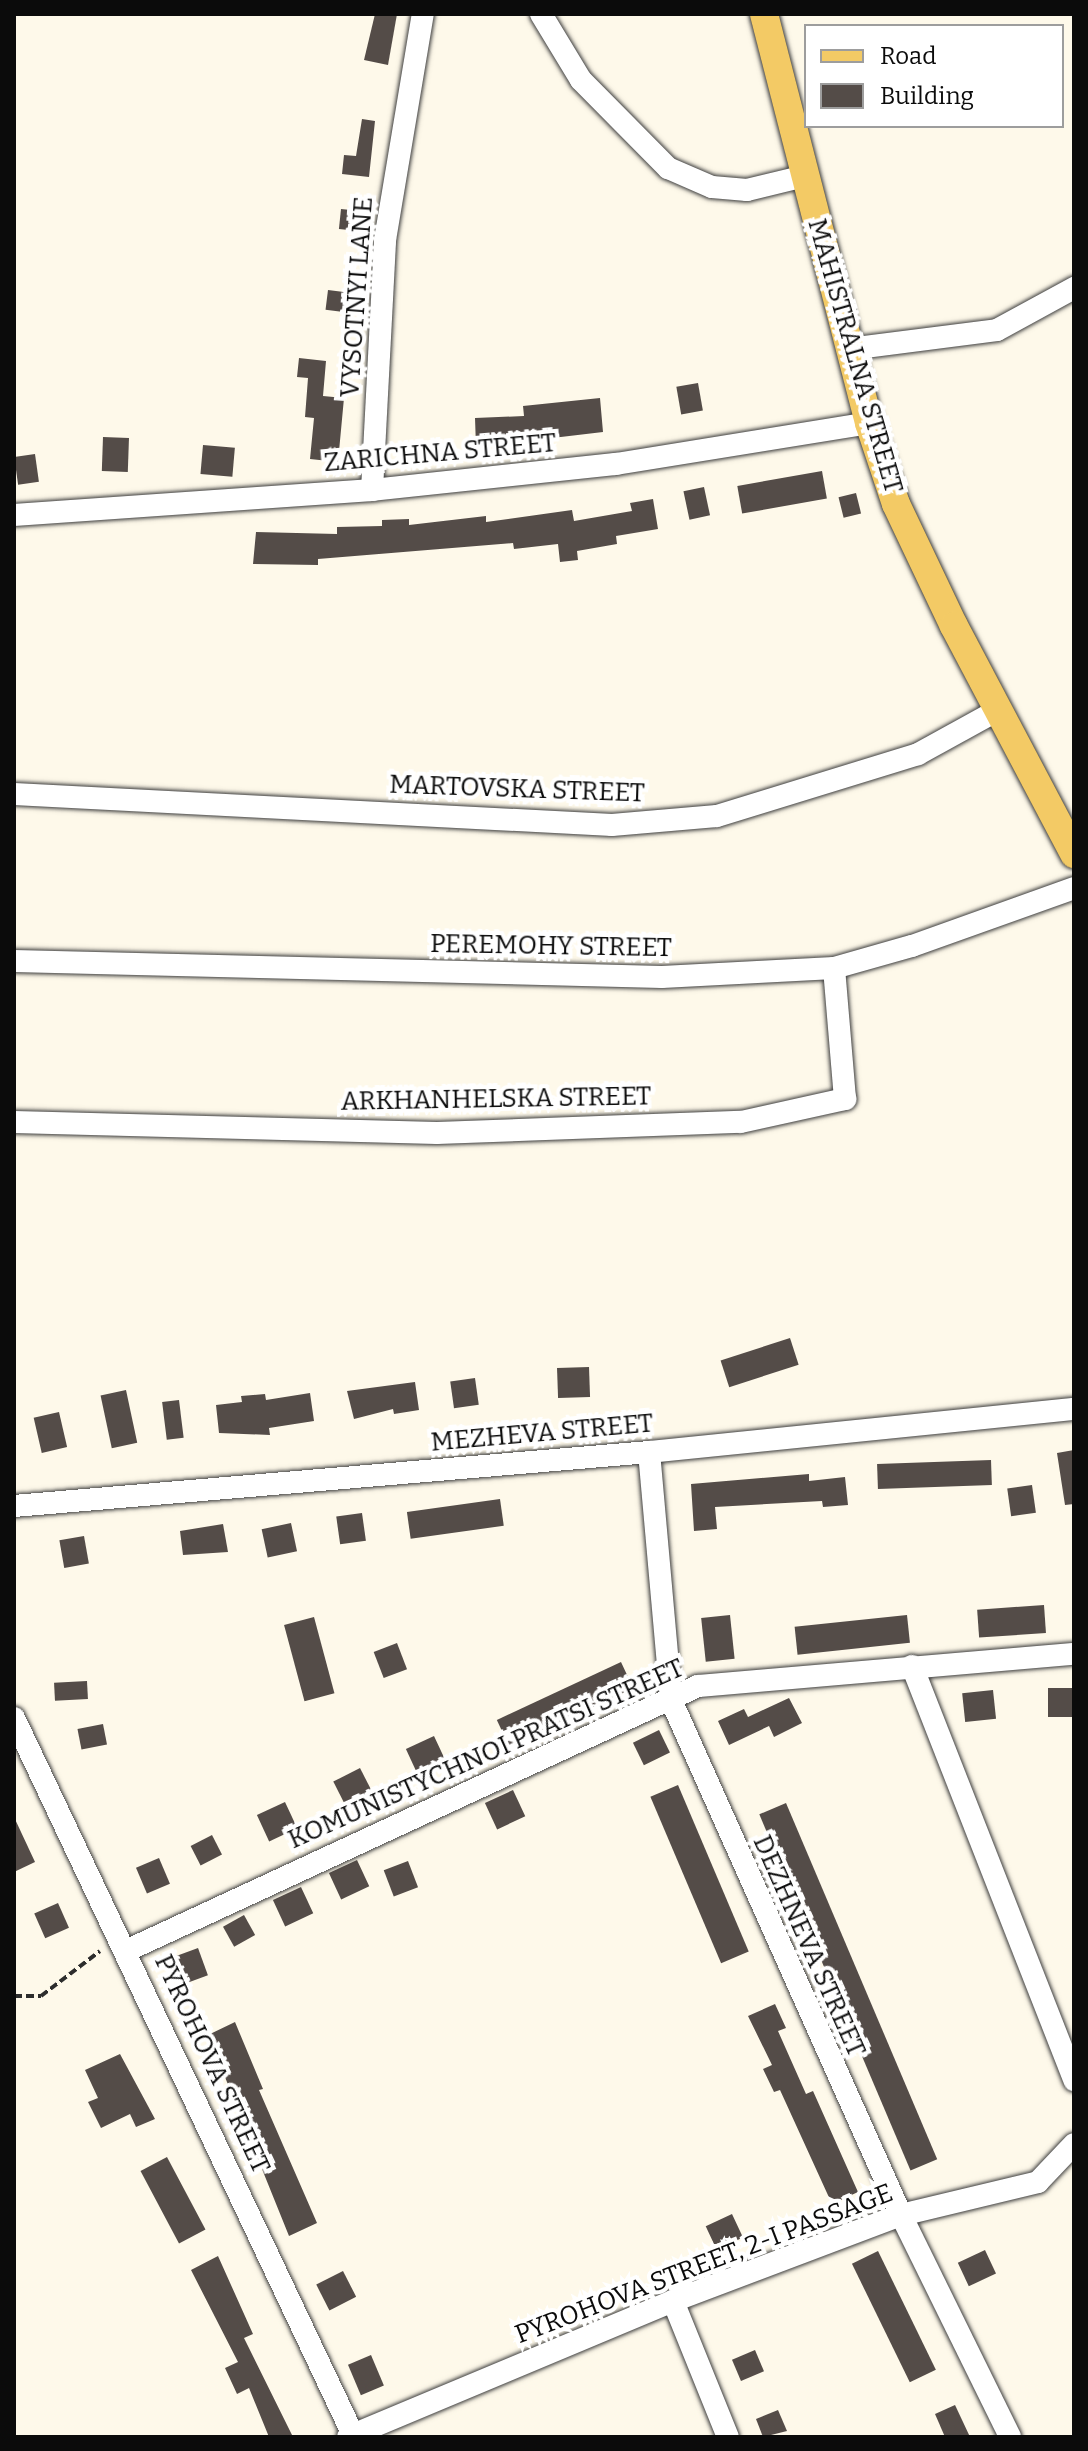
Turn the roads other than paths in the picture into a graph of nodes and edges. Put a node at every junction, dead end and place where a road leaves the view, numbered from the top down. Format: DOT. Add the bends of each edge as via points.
graph roads {
  1 [pos="423,14"];
  2 [pos="541,14"];
  3 [pos="764,14"];
  4 [pos="805,176"];
  5 [pos="1074,288"];
  6 [pos="849,349"];
  7 [pos="869,423"];
  8 [pos="372,490"];
  9 [pos="14,515"];
  10 [pos="998,710"];
  11 [pos="14,794"];
  12 [pos="1074,854"];
  13 [pos="1074,888"];
  14 [pos="14,961"];
  15 [pos="834,968"];
  16 [pos="14,1122"];
  17 [pos="1074,1409"];
  18 [pos="649,1452"];
  19 [pos="14,1506"];
  20 [pos="1074,1654"];
  21 [pos="912,1666"];
  22 [pos="671,1700"];
  23 [pos="14,1718"];
  24 [pos="124,1943"];
  25 [pos="1074,2080"];
  26 [pos="1074,2144"];
  27 [pos="901,2215"];
  28 [pos="673,2301"];
  29 [pos="352,2436"];
  30 [pos="728,2437"];
  31 [pos="1010,2437"];
  1 -- 8 [label="street, VYSOTNYI LANE" via="385,240"];
  2 -- 4 [label="street" via="581,80 668,168 712,187 747,190"];
  3 -- 4 [label="main road, MAHISTRALNA STREET"];
  4 -- 6 [label="main road, MAHISTRALNA STREET"];
  5 -- 6 [label="street" via="997,330"];
  6 -- 7 [label="main road, MAHISTRALNA STREET"];
  7 -- 8 [label="street, ZARICHNA STREET" via="616,464"];
  7 -- 10 [label="main road, MAHISTRALNA STREET" via="896,504"];
  8 -- 9 [label="street, ZARICHNA STREET"];
  10 -- 11 [label="street, MARTOVSKA STREET" via="918,754 717,816 612,825"];
  10 -- 12 [label="main road, MAHISTRALNA STREET"];
  13 -- 15 [label="street, PEREMOHY STREET"];
  14 -- 15 [label="street, PEREMOHY STREET" via="662,977"];
  15 -- 16 [label="street, ARKHANHELSKA STREET" via="845,1099 741,1122 437,1133"];
  17 -- 18 [label="street, MEZHEVA STREET"];
  18 -- 19 [label="street, MEZHEVA STREET"];
  18 -- 22 [label="street, DEZHNEVA STREET"];
  20 -- 21 [label="street, KOMUNISTYCHNOI PRATSI STREET"];
  21 -- 22 [label="street, KOMUNISTYCHNOI PRATSI STREET" via="698,1686"];
  21 -- 25 [label="street"];
  22 -- 24 [label="street, KOMUNISTYCHNOI PRATSI STREET"];
  22 -- 27 [label="street, DEZHNEVA STREET"];
  23 -- 24 [label="street, PYROHOVA STREET"];
  24 -- 29 [label="street, PYROHOVA STREET"];
  26 -- 27 [label="street, PYROHOVA STREET, 2-I PASSAGE" via="1038,2182"];
  27 -- 28 [label="street, PYROHOVA STREET, 2-I PASSAGE"];
  27 -- 31 [label="street, DEZHNEVA STREET"];
  28 -- 29 [label="street, PYROHOVA STREET, 2-I PASSAGE"];
  28 -- 30 [label="street"];
}
